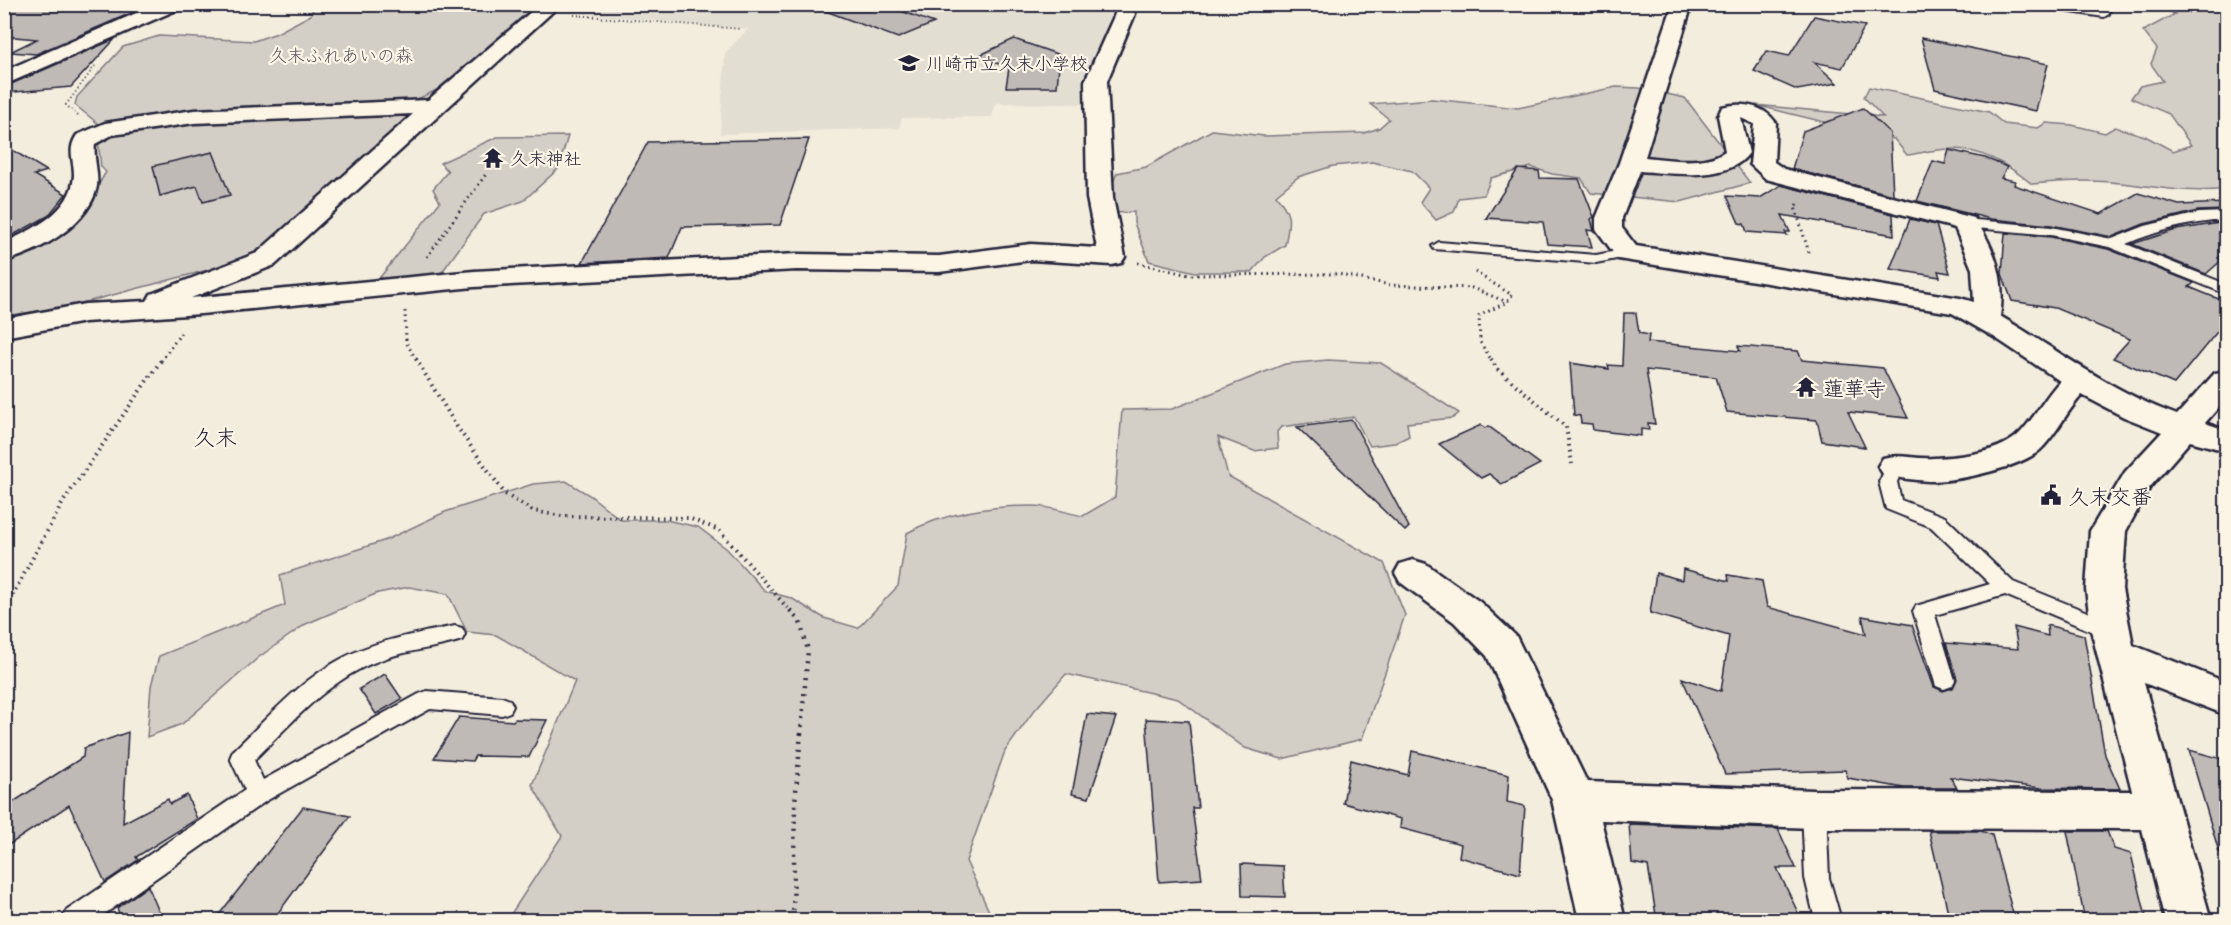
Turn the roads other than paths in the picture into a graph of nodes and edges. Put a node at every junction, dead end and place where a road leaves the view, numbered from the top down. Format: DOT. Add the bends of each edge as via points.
graph roads {
  1 [pos="174,4"];
  2 [pos="1123,4"];
  3 [pos="1683,4"];
  4 [pos="2017,7"];
  5 [pos="2105,7"];
  6 [pos="548,8"];
  7 [pos="4,79"];
  8 [pos="437,107"];
  9 [pos="1631,163"];
  10 [pos="2226,216"];
  11 [pos="1965,223"];
  12 [pos="2112,244"];
  13 [pos="1439,246"];
  14 [pos="4,253"];
  15 [pos="1627,253"];
  16 [pos="266,259"];
  17 [pos="2226,289"];
  18 [pos="242,303"];
  19 [pos="140,311"];
  20 [pos="1985,318"];
  21 [pos="4,328"];
  22 [pos="2079,379"];
  23 [pos="2226,380"];
  24 [pos="2186,428"];
  25 [pos="2226,441"];
  26 [pos="1895,466"];
  27 [pos="1413,573"];
  28 [pos="2006,587"];
  29 [pos="455,634"];
  30 [pos="2113,642"];
  31 [pos="1944,680"];
  32 [pos="2226,699"];
  33 [pos="502,706"];
  34 [pos="258,794"];
  35 [pos="1574,800"];
  36 [pos="1814,809"];
  37 [pos="2158,810"];
  38 [pos="1828,920"];
  39 [pos="75,921"];
  40 [pos="1602,921"];
  41 [pos="2188,921"];
  1 -- 7 [label="street"];
  2 -- 18 [label="street" via="1125,14 1095,81 1101,198 1112,257 1031,252 939,264 797,262 474,279"];
  3 -- 9 [label="street"];
  4 -- 5 [label="lane" via="2104,14"];
  6 -- 8 [label="street"];
  8 -- 14 [label="street" via="262,112 101,131 86,139 82,147 86,177 81,195 70,210 54,227"];
  8 -- 16 [label="street"];
  9 -- 11 [label="street" via="1696,166 1724,162 1737,153 1728,116 1730,112 1741,111 1765,123 1762,164 1775,174"];
  9 -- 15 [label="street" via="1609,218 1609,229"];
  10 -- 12 [label="lane" via="2199,217 2150,229"];
  11 -- 12 [label="lane" via="2051,231"];
  11 -- 20 [label="street" via="1989,272 1990,296"];
  12 -- 17 [label="lane"];
  13 -- 15 [label="lane" via="1596,259"];
  15 -- 20 [label="street" via="1940,301"];
  16 -- 18 [label="street"];
  16 -- 19 [label="street" via="180,291"];
  18 -- 19 [label="street"];
  19 -- 21 [label="street" via="85,313"];
  20 -- 22 [label="street"];
  22 -- 24 [label="street" via="2134,409"];
  22 -- 26 [label="street" via="2020,450 1971,465 1931,470"];
  23 -- 24 [label="street"];
  24 -- 25 [label="street"];
  24 -- 30 [label="street" via="2137,480 2108,531 2104,589"];
  26 -- 28 [label="lane" via="1888,482 1893,504 1938,522"];
  27 -- 35 [label="street" via="1467,612 1502,647"];
  28 -- 30 [label="lane"];
  28 -- 31 [label="lane" via="1923,611"];
  29 -- 34 [label="lane" via="381,651 348,664 323,683 241,758"];
  30 -- 32 [label="street"];
  30 -- 37 [label="street"];
  33 -- 34 [label="lane" via="427,700"];
  34 -- 39 [label="lane"];
  35 -- 36 [label="street"];
  35 -- 40 [label="street"];
  36 -- 37 [label="street"];
  36 -- 38 [label="lane" via="1817,878"];
  37 -- 41 [label="street"];
}
